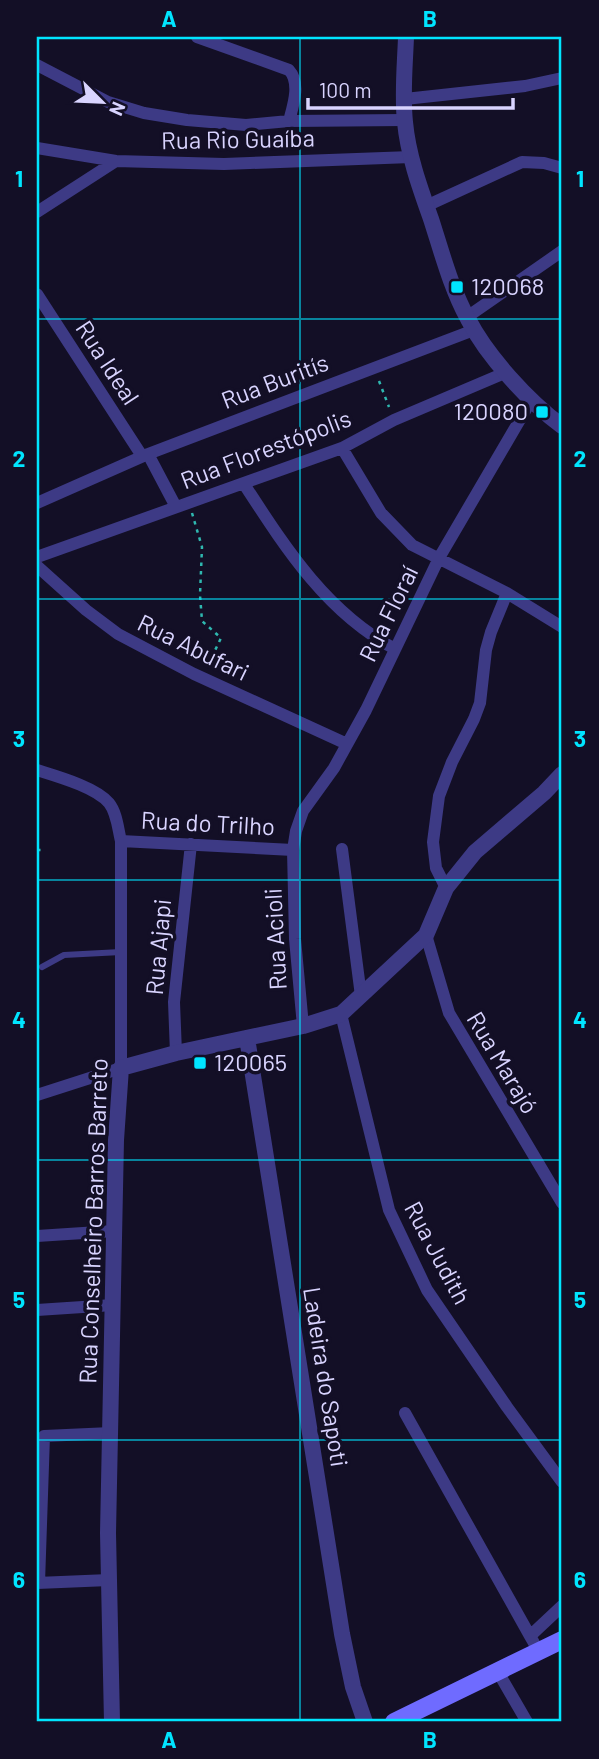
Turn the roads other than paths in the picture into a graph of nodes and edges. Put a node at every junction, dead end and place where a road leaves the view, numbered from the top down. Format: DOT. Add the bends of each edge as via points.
graph roads {
  1 [pos="197,37"];
  2 [pos="406,37"];
  3 [pos="37,65"];
  4 [pos="562,78"];
  5 [pos="404,99"];
  6 [pos="405,120"];
  7 [pos="289,121"];
  8 [pos="37,148"];
  9 [pos="411,157"];
  10 [pos="116,161"];
  11 [pos="562,168"];
  12 [pos="426,206"];
  13 [pos="37,212"];
  14 [pos="562,251"];
  15 [pos="37,293"];
  16 [pos="470,324"];
  17 [pos="507,372"];
  18 [pos="532,399"];
  19 [pos="560,419"];
  20 [pos="342,448"];
  21 [pos="145,455"];
  22 [pos="244,484"];
  23 [pos="37,503"];
  24 [pos="183,505"];
  25 [pos="37,557"];
  26 [pos="439,558"];
  27 [pos="37,566"];
  28 [pos="507,593"];
  29 [pos="562,627"];
  30 [pos="395,649"];
  31 [pos="347,744"];
  32 [pos="37,770"];
  33 [pos="562,774"];
  34 [pos="121,841"];
  35 [pos="191,845"];
  36 [pos="342,849"];
  37 [pos="293,850"];
  38 [pos="446,888"];
  39 [pos="426,935"];
  40 [pos="121,952"];
  41 [pos="42,967"];
  42 [pos="360,996"];
  43 [pos="341,1014"];
  44 [pos="303,1026"];
  45 [pos="247,1038"];
  46 [pos="176,1053"];
  47 [pos="121,1068"];
  48 [pos="37,1095"];
  49 [pos="562,1203"];
  50 [pos="114,1231"];
  51 [pos="37,1236"];
  52 [pos="113,1305"];
  53 [pos="37,1310"];
  54 [pos="405,1413"];
  55 [pos="111,1433"];
  56 [pos="562,1482"];
  57 [pos="109,1580"];
  58 [pos="38,1583"];
  59 [pos="562,1606"];
  60 [pos="562,1640"];
  61 [pos="534,1643"];
  62 [pos="498,1672"];
  63 [pos="111,1722"];
  64 [pos="365,1722"];
  65 [pos="394,1722"];
  66 [pos="527,1722"];
  1 -- 7 [label="street" via="294,75"];
  2 -- 5 [label="street"];
  3 -- 7 [label="street" via="108,102 144,113 246,125"];
  4 -- 5 [label="street"];
  5 -- 6 [label="street"];
  6 -- 7 [label="street"];
  6 -- 9 [label="street"];
  8 -- 10 [label="street, Rua Rio Guaíba"];
  9 -- 10 [label="street, Rua Rio Guaíba" via="224,164"];
  9 -- 12 [label="street"];
  10 -- 13 [label="street"];
  11 -- 12 [label="street" via="522,162"];
  12 -- 16 [label="street"];
  14 -- 16 [label="street, Rua Buritís"];
  15 -- 21 [label="street, Rua Ideal"];
  16 -- 17 [label="street"];
  16 -- 21 [label="street, Rua Buritís" via="374,368"];
  17 -- 18 [label="street"];
  17 -- 20 [label="street, Rua Florestópolis" via="394,420"];
  18 -- 19 [label="street"];
  18 -- 26 [label="street, Rua Floraí"];
  20 -- 22 [label="street, Rua Florestópolis"];
  20 -- 26 [label="street" via="381,513 412,545"];
  21 -- 23 [label="street, Rua Buritís"];
  21 -- 24 [label="street"];
  22 -- 24 [label="street, Rua Florestópolis"];
  22 -- 30 [label="street" via="321,593 374,638"];
  24 -- 25 [label="street, Rua Florestópolis"];
  26 -- 28 [label="street"];
  26 -- 30 [label="street, Rua Floraí"];
  27 -- 31 [label="street, Rua Abufari" via="118,635"];
  28 -- 29 [label="street"];
  28 -- 38 [label="street" via="489,641 480,702 439,796 433,842 436,868"];
  30 -- 31 [label="street, Rua Floraí"];
  31 -- 37 [label="street, Rua Floraí" via="303,811"];
  32 -- 34 [label="street, Rua Conselheiro Barros Barreto" via="100,795 110,804"];
  33 -- 38 [label="street" via="475,852"];
  34 -- 35 [label="street, Rua do Trilho"];
  34 -- 40 [label="street, Rua Conselheiro Barros Barreto"];
  35 -- 37 [label="street, Rua do Trilho"];
  35 -- 46 [label="street, Rua Ajapi" via="174,1002"];
  36 -- 42 [label="street"];
  37 -- 44 [label="street, Rua Acioli"];
  38 -- 39 [label="street"];
  39 -- 42 [label="street"];
  39 -- 49 [label="street, Rua Marajó" via="449,1013"];
  40 -- 41 [label="lane" via="64,955"];
  40 -- 47 [label="street, Rua Conselheiro Barros Barreto"];
  42 -- 43 [label="street"];
  43 -- 44 [label="street"];
  43 -- 56 [label="street, Rua Judith" via="389,1210 427,1290"];
  44 -- 45 [label="street"];
  45 -- 46 [label="street"];
  45 -- 64 [label="street, Ladeira do Sapoti" via="342,1634"];
  46 -- 47 [label="street"];
  47 -- 48 [label="street"];
  47 -- 50 [label="street, Rua Conselheiro Barros Barreto"];
  50 -- 51 [label="street"];
  50 -- 52 [label="street, Rua Conselheiro Barros Barreto"];
  52 -- 53 [label="street"];
  52 -- 55 [label="street, Rua Conselheiro Barros Barreto"];
  54 -- 61 [label="street"];
  55 -- 57 [label="street, Rua Conselheiro Barros Barreto"];
  55 -- 58 [label="street" via="44,1436"];
  57 -- 58 [label="street"];
  57 -- 63 [label="street, Rua Conselheiro Barros Barreto"];
  59 -- 61 [label="street"];
  60 -- 61 [label="main road"];
  61 -- 62 [label="main road"];
  62 -- 65 [label="main road"];
  62 -- 66 [label="street"];
}
